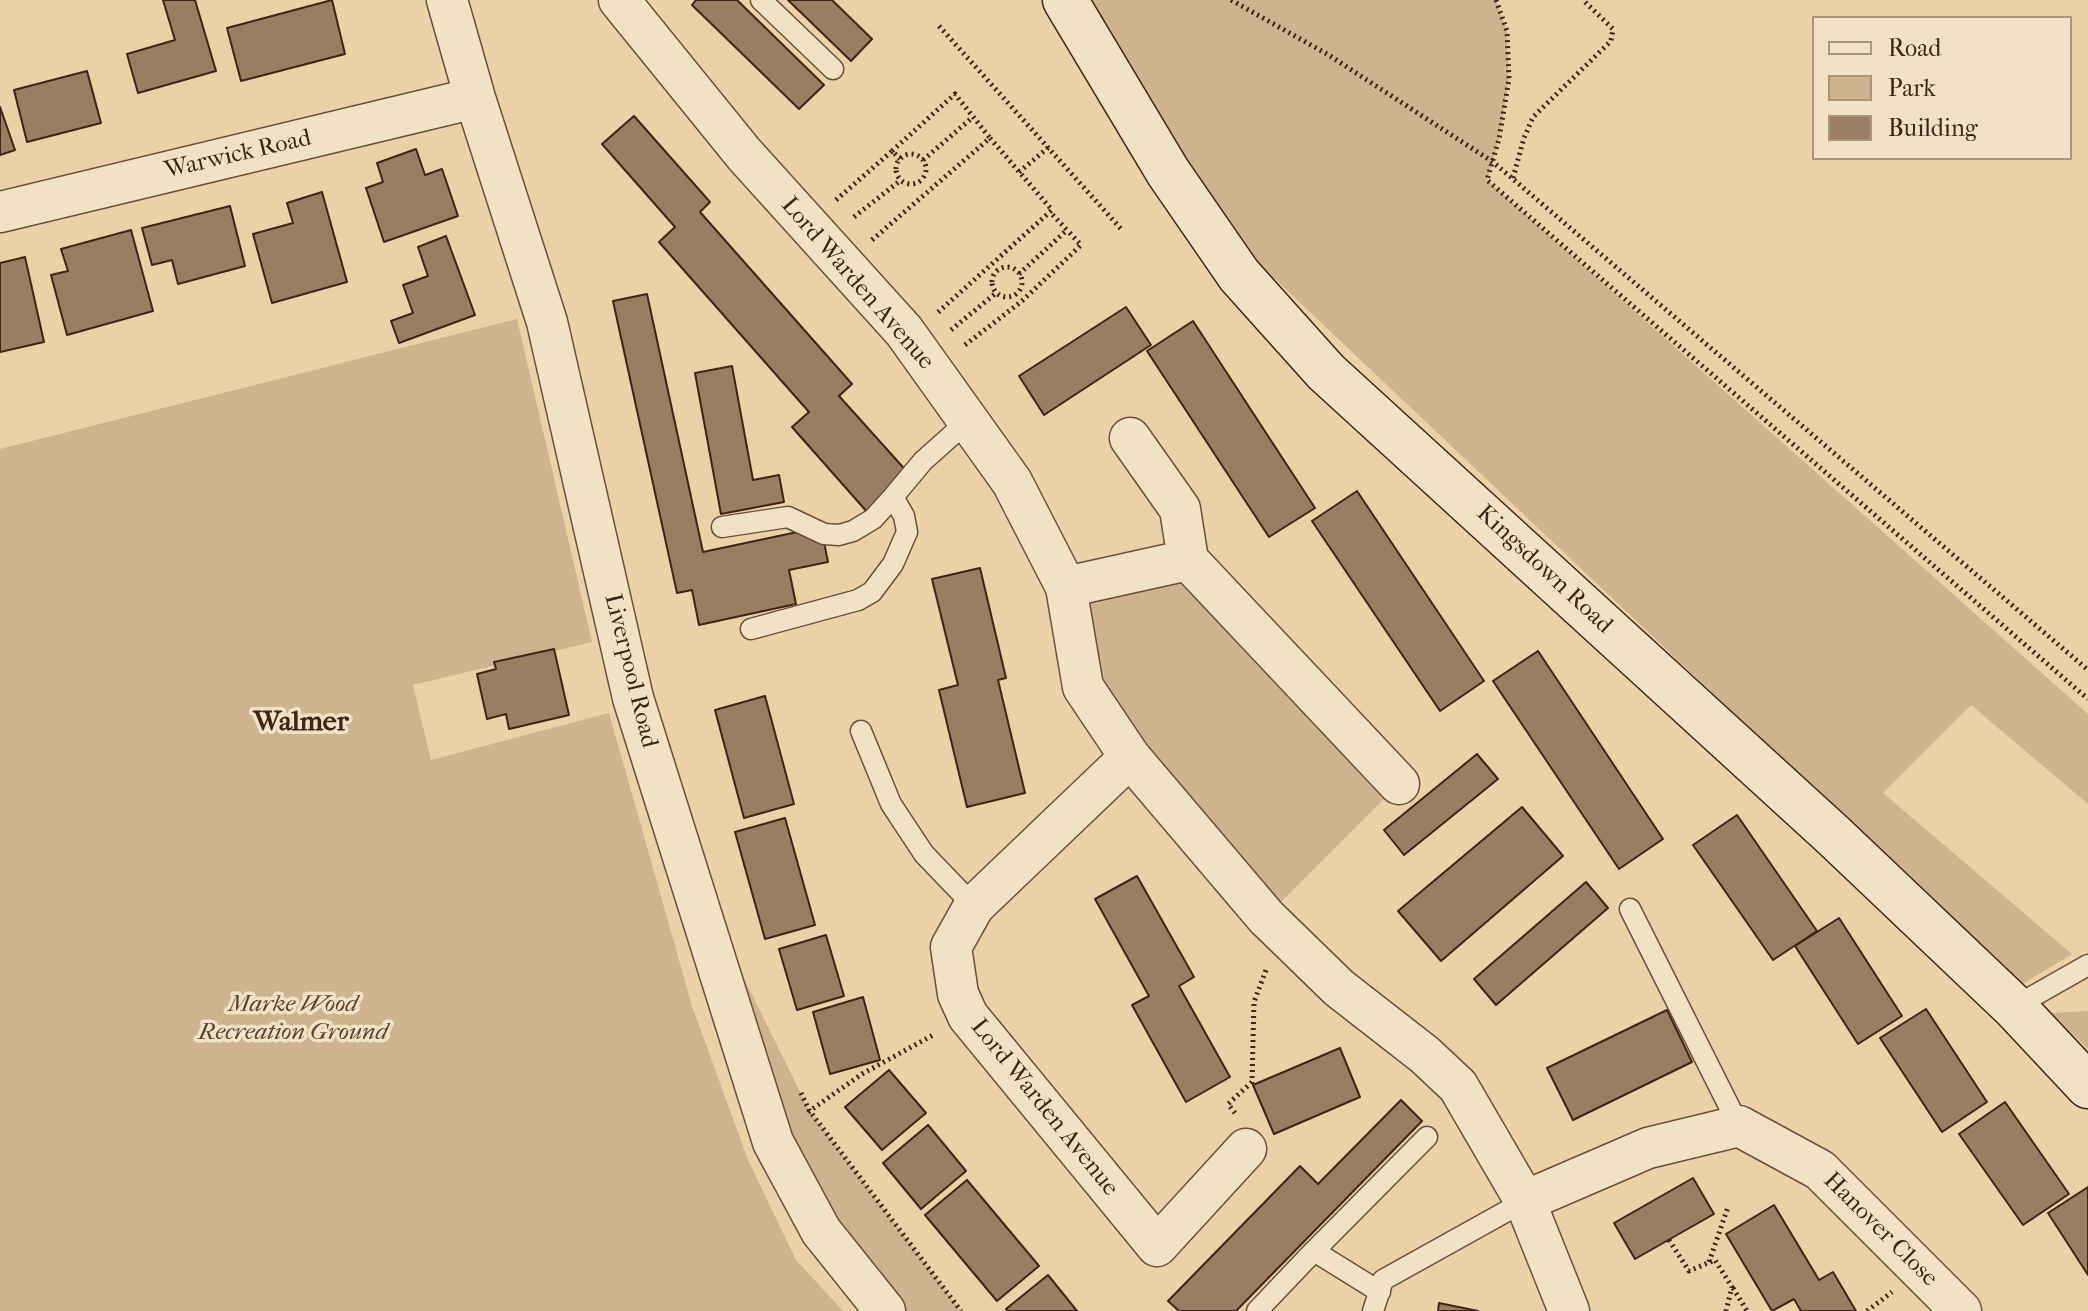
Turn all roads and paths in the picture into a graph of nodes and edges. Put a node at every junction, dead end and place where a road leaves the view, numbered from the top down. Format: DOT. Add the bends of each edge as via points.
graph roads {
  1 [pos="447,0"];
  2 [pos="619,0"];
  3 [pos="761,0"];
  4 [pos="1065,0"];
  5 [pos="1231,0"];
  6 [pos="1496,0"];
  7 [pos="1583,0"];
  8 [pos="939,26"];
  9 [pos="833,69"];
  10 [pos="475,98"];
  11 [pos="973,117"];
  12 [pos="990,138"];
  13 [pos="1049,147"];
  14 [pos="892,151"];
  15 [pos="900,159"];
  16 [pos="923,160"];
  17 [pos="1493,162"];
  18 [pos="1019,172"];
  19 [pos="1513,178"];
  20 [pos="901,180"];
  21 [pos="919,182"];
  22 [pos="928,192"];
  23 [pos="836,200"];
  24 [pos="0,212"];
  25 [pos="1050,212"];
  26 [pos="854,217"];
  27 [pos="1067,230"];
  28 [pos="1122,230"];
  29 [pos="992,264"];
  30 [pos="844,265"];
  31 [pos="997,271"];
  32 [pos="1019,274"];
  33 [pos="996,293"];
  34 [pos="1016,294"];
  35 [pos="1022,301"];
  36 [pos="951,330"];
  37 [pos="909,339"];
  38 [pos="965,345"];
  39 [pos="966,418"];
  40 [pos="1130,438"];
  41 [pos="893,497"];
  42 [pos="722,527"];
  43 [pos="1188,560"];
  44 [pos="1066,587"];
  45 [pos="751,629"];
  46 [pos="2088,670"];
  47 [pos="2088,699"];
  48 [pos="861,731"];
  49 [pos="1130,757"];
  50 [pos="1399,784"];
  51 [pos="974,906"];
  52 [pos="1630,909"];
  53 [pos="1305,954"];
  54 [pos="2088,965"];
  55 [pos="2014,1007"];
  56 [pos="968,1016"];
  57 [pos="796,1083"];
  58 [pos="2088,1086"];
  59 [pos="809,1110"];
  60 [pos="1739,1126"];
  61 [pos="1427,1137"];
  62 [pos="773,1142"];
  63 [pos="1246,1149"];
  64 [pos="1525,1201"];
  65 [pos="1728,1207"];
  66 [pos="1669,1240"];
  67 [pos="1314,1251"];
  68 [pos="1709,1263"];
  69 [pos="1732,1287"];
  70 [pos="1376,1302"];
  71 [pos="885,1311"];
  72 [pos="961,1311"];
  73 [pos="1257,1311"];
  74 [pos="1569,1311"];
  75 [pos="1726,1311"];
  76 [pos="1747,1311"];
  77 [pos="1961,1311"];
  1 -- 10 [label="street, Liverpool Road"];
  2 -- 30 [label="street, Lord Warden Avenue" via="744,154"];
  3 -- 9 [label="lane"];
  4 -- 55 [label="street, Kingsdown Road" via="1168,172 1239,275 1326,372"];
  5 -- 17 [label="path" via="1327,54"];
  6 -- 17 [label="path" via="1507,31 1509,79"];
  7 -- 19 [label="path" via="1613,29 1611,41 1533,117"];
  8 -- 13 [label="path"];
  10 -- 24 [label="street, Warwick Road"];
  10 -- 62 [label="street, Liverpool Road" via="547,322 633,698"];
  11 -- 12 [label="path"];
  11 -- 14 [label="path" via="955,94"];
  11 -- 16 [label="path"];
  12 -- 18 [label="path"];
  12 -- 22 [label="path"];
  13 -- 18 [label="path"];
  13 -- 28 [label="path"];
  14 -- 15 [label="path"];
  14 -- 23 [label="path"];
  15 -- 16 [label="path" via="910,155"];
  15 -- 20 [label="path"];
  16 -- 21 [label="path" via="925,175"];
  17 -- 19 [label="path"];
  17 -- 47 [label="path" via="1487,180"];
  18 -- 25 [label="path"];
  19 -- 46 [label="path"];
  20 -- 21 [label="path"];
  20 -- 26 [label="path"];
  21 -- 22 [label="path"];
  22 -- 30 [label="path"];
  25 -- 27 [label="path"];
  25 -- 29 [label="path"];
  27 -- 32 [label="path"];
  27 -- 35 [label="path" via="1081,245"];
  29 -- 31 [label="path"];
  29 -- 37 [label="path"];
  30 -- 37 [label="street, Lord Warden Avenue"];
  31 -- 32 [label="path" via="1011,268"];
  31 -- 33 [label="path" via="992,284"];
  32 -- 34 [label="path" via="1022,284"];
  33 -- 34 [label="path"];
  33 -- 36 [label="path"];
  34 -- 35 [label="path"];
  35 -- 38 [label="path"];
  37 -- 39 [label="street, Lord Warden Avenue"];
  39 -- 41 [label="lane"];
  39 -- 44 [label="street, Lord Warden Avenue" via="1012,482"];
  40 -- 43 [label="street" via="1180,509"];
  41 -- 42 [label="lane" via="873,519 839,535 824,534 788,517"];
  41 -- 45 [label="lane" via="907,532 893,564 872,592"];
  43 -- 44 [label="street"];
  43 -- 50 [label="street"];
  44 -- 49 [label="street, Lord Warden Avenue" via="1083,687"];
  48 -- 51 [label="lane" via="891,804 924,854"];
  49 -- 51 [label="street, Lord Warden Avenue"];
  49 -- 53 [label="street, Lord Warden Avenue" via="1266,917"];
  51 -- 56 [label="street, Lord Warden Avenue" via="951,947 958,994"];
  52 -- 60 [label="lane"];
  53 -- 63 [label="path" via="1294,960 1270,958 1254,1002 1252,1082 1228,1104 1249,1128"];
  53 -- 64 [label="street, Lord Warden Avenue" via="1458,1086"];
  54 -- 55 [label="lane"];
  55 -- 58 [label="street, Kingsdown Road"];
  56 -- 59 [label="path" via="862,1074"];
  56 -- 63 [label="street, Lord Warden Avenue" via="1157,1246"];
  57 -- 59 [label="path"];
  59 -- 62 [label="path"];
  59 -- 72 [label="path"];
  60 -- 64 [label="street" via="1648,1148"];
  60 -- 77 [label="street, Hanover Close" via="1820,1170"];
  61 -- 67 [label="lane"];
  62 -- 71 [label="street, Liverpool Road" via="821,1231"];
  64 -- 70 [label="lane" via="1383,1280"];
  64 -- 74 [label="street, Lord Warden Avenue"];
  65 -- 68 [label="path"];
  66 -- 68 [label="path" via="1689,1271"];
  67 -- 70 [label="lane"];
  67 -- 73 [label="lane"];
  68 -- 69 [label="path" via="1715,1260"];
  69 -- 75 [label="path"];
  69 -- 76 [label="path"];
}
